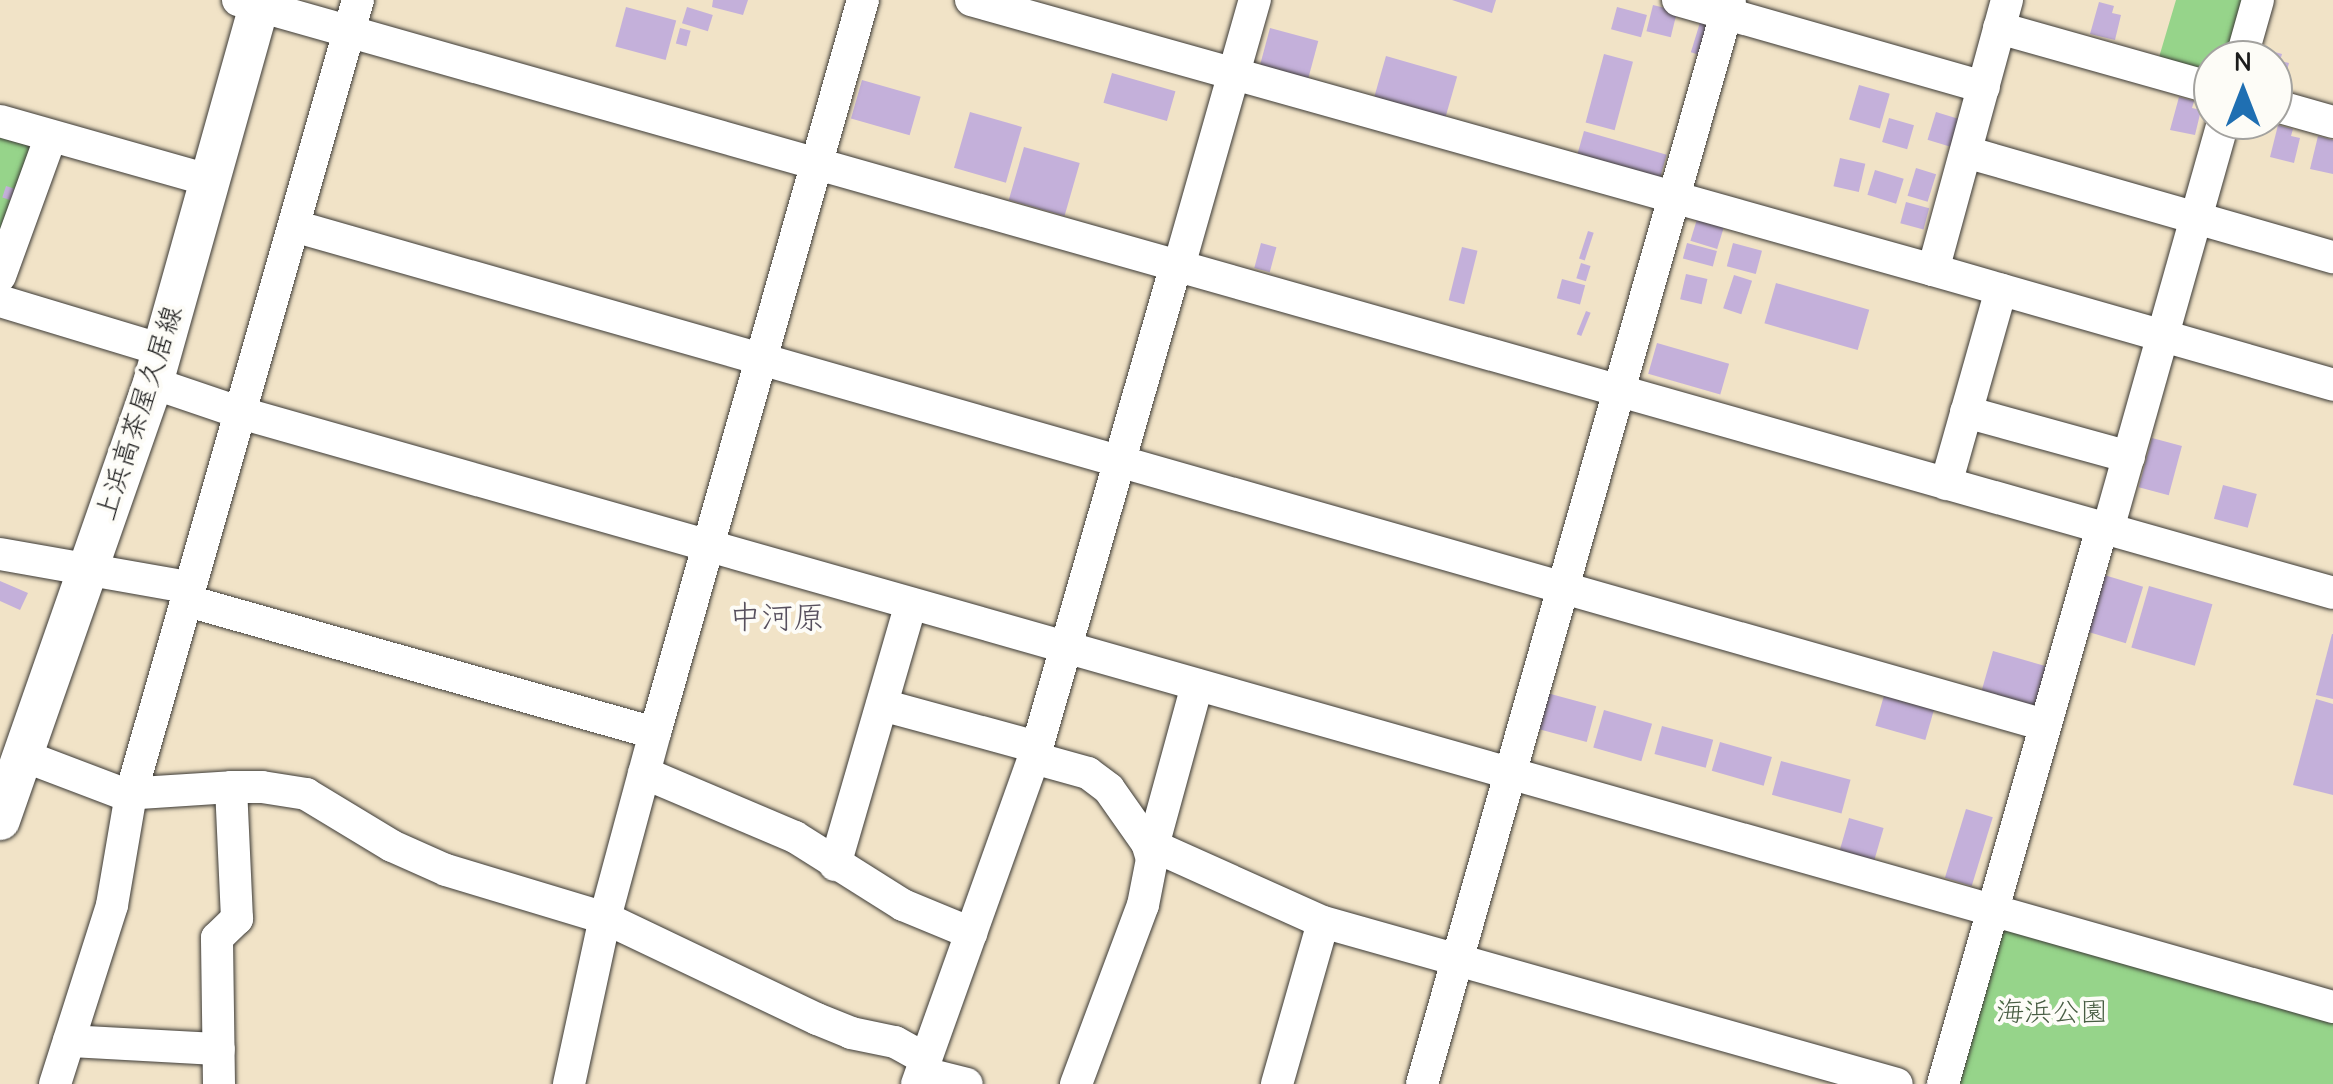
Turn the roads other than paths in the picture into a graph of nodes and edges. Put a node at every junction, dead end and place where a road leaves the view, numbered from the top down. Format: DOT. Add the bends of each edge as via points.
graph roads {
  1 [pos="863,0"];
  2 [pos="971,0"];
  3 [pos="1255,0"];
  4 [pos="1678,0"];
  5 [pos="2258,0"];
  6 [pos="253,2"];
  7 [pos="1729,7"];
  8 [pos="2003,14"];
  9 [pos="354,16"];
  10 [pos="2247,40"];
  11 [pos="1234,74"];
  12 [pos="2193,81"];
  13 [pos="1984,86"];
  14 [pos="2293,111"];
  15 [pos="0,121"];
  16 [pos="2333,122"];
  17 [pos="51,136"];
  18 [pos="2218,140"];
  19 [pos="1966,152"];
  20 [pos="817,164"];
  21 [pos="209,180"];
  22 [pos="1674,199"];
  23 [pos="2196,218"];
  24 [pos="294,226"];
  25 [pos="2333,257"];
  26 [pos="1177,266"];
  27 [pos="1933,270"];
  28 [pos="0,276"];
  29 [pos="2000,290"];
  30 [pos="0,301"];
  31 [pos="2162,336"];
  32 [pos="760,358"];
  33 [pos="157,367"];
  34 [pos="2331,375"];
  35 [pos="1619,391"];
  36 [pos="1966,412"];
  37 [pos="241,414"];
  38 [pos="2128,457"];
  39 [pos="1118,464"];
  40 [pos="1946,484"];
  41 [pos="2105,529"];
  42 [pos="708,547"];
  43 [pos="0,554"];
  44 [pos="89,569"];
  45 [pos="1564,589"];
  46 [pos="2333,593"];
  47 [pos="188,601"];
  48 [pos="910,604"];
  49 [pos="1065,648"];
  50 [pos="1198,685"];
  51 [pos="882,704"];
  52 [pos="2045,725"];
  53 [pos="654,733"];
  54 [pos="1035,753"];
  55 [pos="24,756"];
  56 [pos="644,772"];
  57 [pos="1510,774"];
  58 [pos="230,788"];
  59 [pos="131,794"];
  60 [pos="0,820"];
  61 [pos="1150,844"];
  62 [pos="835,865"];
  63 [pos="1992,910"];
  64 [pos="605,918"];
  65 [pos="1323,922"];
  66 [pos="970,933"];
  67 [pos="1458,960"];
  68 [pos="2333,1007"];
  69 [pos="68,1041"];
  70 [pos="220,1049"];
  71 [pos="922,1072"];
  72 [pos="55,1084"];
  73 [pos="219,1084"];
  74 [pos="570,1084"];
  75 [pos="967,1084"];
  76 [pos="1076,1084"];
  77 [pos="1278,1084"];
  78 [pos="1422,1084"];
  79 [pos="1897,1084"];
  80 [pos="1943,1084"];
  1 -- 20 [label="street"];
  2 -- 11 [label="street"];
  3 -- 11 [label="street"];
  4 -- 7 [label="street"];
  5 -- 10 [label="street"];
  6 -- 9 [label="street"];
  6 -- 21 [label="main road, 上浜高茶屋久居線"];
  7 -- 13 [label="street"];
  7 -- 22 [label="street"];
  8 -- 12 [label="street"];
  8 -- 13 [label="street"];
  9 -- 20 [label="street"];
  9 -- 24 [label="street"];
  11 -- 22 [label="street"];
  11 -- 26 [label="street"];
  13 -- 19 [label="street"];
  14 -- 16 [label="street"];
  15 -- 17 [label="street"];
  17 -- 21 [label="street"];
  17 -- 28 [label="street"];
  18 -- 23 [label="street"];
  19 -- 23 [label="street"];
  19 -- 27 [label="street"];
  20 -- 26 [label="street"];
  20 -- 32 [label="street"];
  21 -- 33 [label="main road, 上浜高茶屋久居線"];
  22 -- 27 [label="street"];
  22 -- 35 [label="street"];
  23 -- 25 [label="street"];
  23 -- 31 [label="street"];
  24 -- 32 [label="street"];
  24 -- 37 [label="street"];
  26 -- 35 [label="street"];
  26 -- 39 [label="street"];
  27 -- 29 [label="street"];
  29 -- 31 [label="street"];
  29 -- 36 [label="street"];
  30 -- 33 [label="street"];
  31 -- 34 [label="street"];
  31 -- 38 [label="street"];
  32 -- 39 [label="street"];
  32 -- 42 [label="street"];
  33 -- 37 [label="street"];
  33 -- 44 [label="main road, 上浜高茶屋久居線"];
  35 -- 40 [label="street"];
  35 -- 45 [label="street"];
  36 -- 38 [label="street"];
  36 -- 40 [label="street"];
  37 -- 42 [label="street"];
  37 -- 47 [label="street"];
  38 -- 41 [label="street"];
  39 -- 45 [label="street"];
  39 -- 49 [label="street"];
  40 -- 41 [label="street"];
  41 -- 46 [label="street"];
  41 -- 52 [label="street"];
  42 -- 48 [label="street"];
  42 -- 53 [label="street"];
  43 -- 44 [label="street"];
  44 -- 47 [label="street" via="182,586"];
  44 -- 55 [label="main road, 上浜高茶屋久居線"];
  45 -- 52 [label="street"];
  45 -- 57 [label="street"];
  47 -- 53 [label="street"];
  47 -- 59 [label="street"];
  48 -- 49 [label="street"];
  48 -- 51 [label="street"];
  49 -- 50 [label="street"];
  49 -- 54 [label="street"];
  50 -- 57 [label="street"];
  50 -- 61 [label="street"];
  51 -- 54 [label="street"];
  51 -- 62 [label="street"];
  52 -- 63 [label="street"];
  53 -- 56 [label="street"];
  54 -- 61 [label="street" via="1110,788"];
  54 -- 66 [label="street"];
  55 -- 59 [label="street"];
  55 -- 60 [label="main road, 上浜高茶屋久居線"];
  56 -- 62 [label="street" via="752,816"];
  56 -- 64 [label="street"];
  57 -- 63 [label="street"];
  57 -- 67 [label="street"];
  58 -- 59 [label="street"];
  58 -- 64 [label="street" via="306,794 446,870"];
  58 -- 70 [label="street" via="238,919 217,938"];
  59 -- 69 [label="street" via="112,906"];
  61 -- 65 [label="street"];
  61 -- 76 [label="street" via="1144,905"];
  62 -- 66 [label="street" via="903,905"];
  63 -- 68 [label="street"];
  63 -- 80 [label="street"];
  64 -- 71 [label="street" via="851,1033 895,1042"];
  64 -- 74 [label="street"];
  65 -- 67 [label="street"];
  65 -- 77 [label="street"];
  66 -- 71 [label="street"];
  67 -- 78 [label="street"];
  67 -- 79 [label="street"];
  69 -- 70 [label="street"];
  69 -- 72 [label="street"];
  70 -- 73 [label="street"];
  71 -- 75 [label="street"];
}
